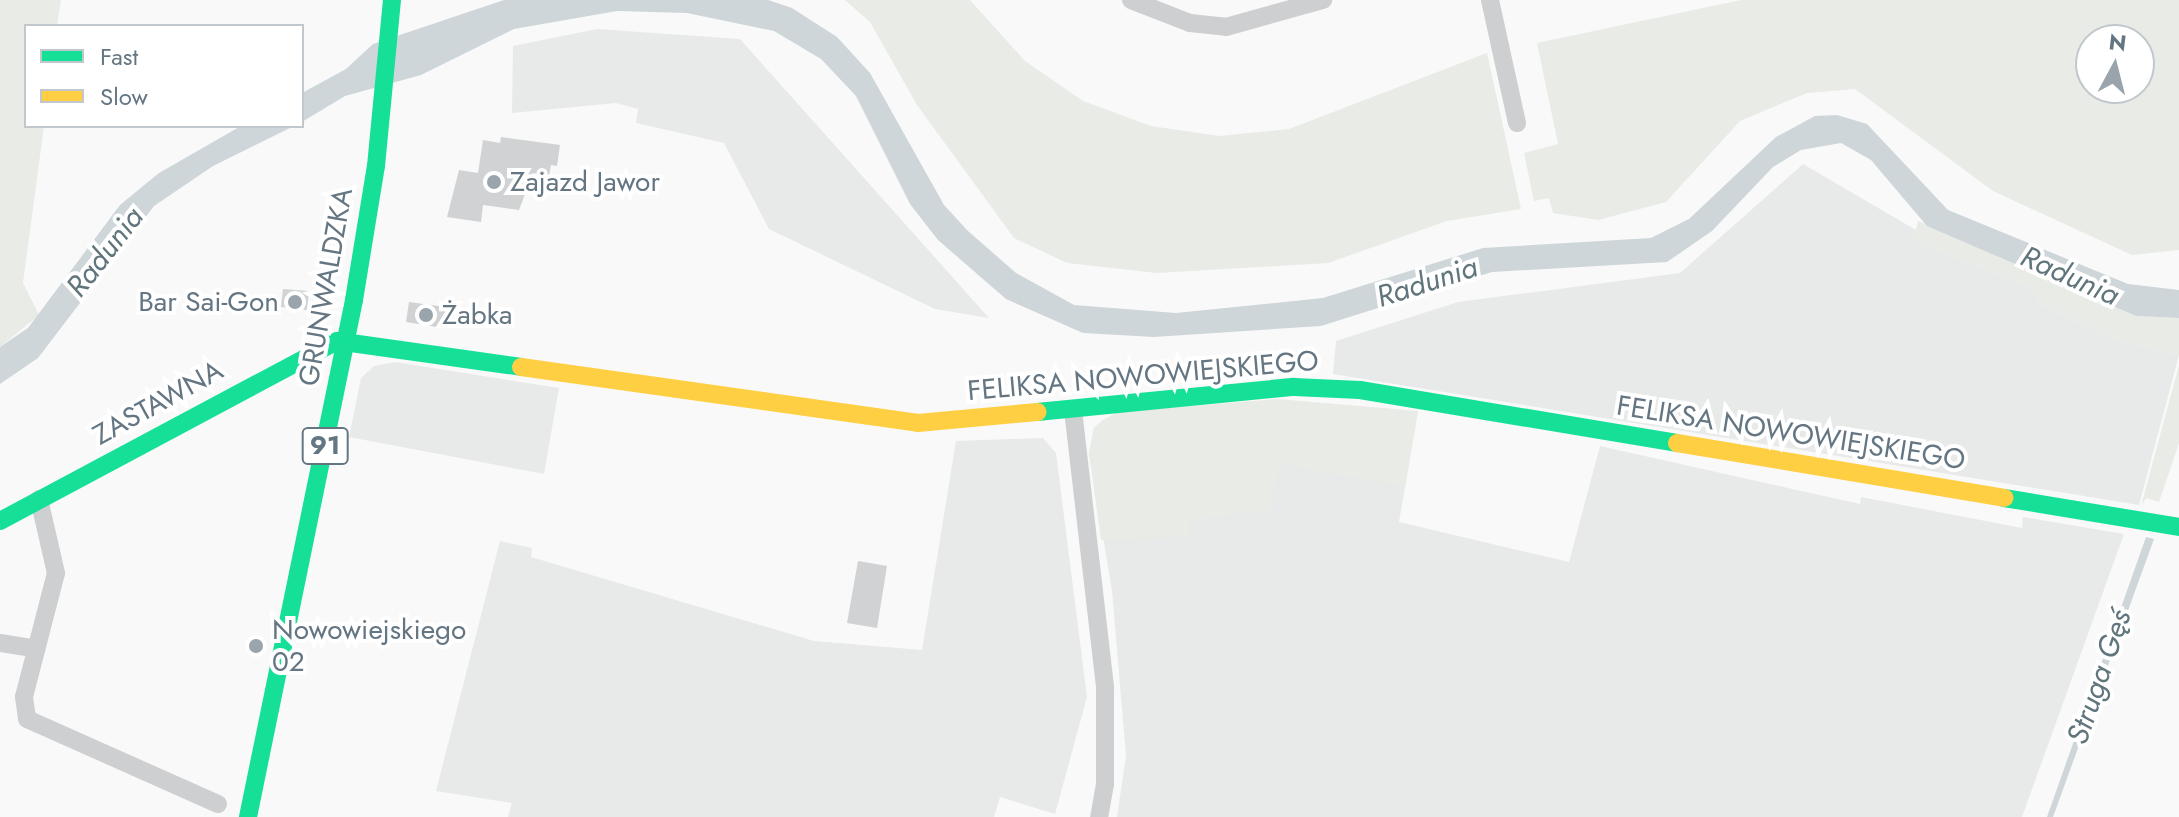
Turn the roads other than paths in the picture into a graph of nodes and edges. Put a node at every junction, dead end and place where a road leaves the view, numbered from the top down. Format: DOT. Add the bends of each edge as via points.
graph roads {
  1 [pos="1131,0"];
  2 [pos="1323,0"];
  3 [pos="1490,0"];
  4 [pos="391,10"];
  5 [pos="1517,123"];
  6 [pos="346,342"];
  7 [pos="1073,410"];
  8 [pos="39,499"];
  9 [pos="0,521"];
  10 [pos="2179,527"];
  11 [pos="0,643"];
  12 [pos="36,649"];
  13 [pos="218,804"];
  14 [pos="248,817"];
  15 [pos="1099,817"];
  1 -- 2 [label="street" via="1190,23 1226,27"];
  3 -- 5 [label="street"];
  4 -- 6 [label="street, GRUNWALDZKA / 91"];
  6 -- 7 [label="street, FELIKSA NOWOWIEJSKIEGO" via="855,418 937,423"];
  6 -- 8 [label="street, ZASTAWNA" via="300,357"];
  6 -- 14 [label="street, GRUNWALDZKA / 91"];
  7 -- 10 [label="street, FELIKSA NOWOWIEJSKIEGO" via="1294,387 1349,388"];
  7 -- 15 [label="street" via="1105,688 1105,784"];
  8 -- 9 [label="street, ZASTAWNA"];
  8 -- 12 [label="street" via="56,573"];
  11 -- 12 [label="street"];
  12 -- 13 [label="street" via="24,697 34,727"];
}
